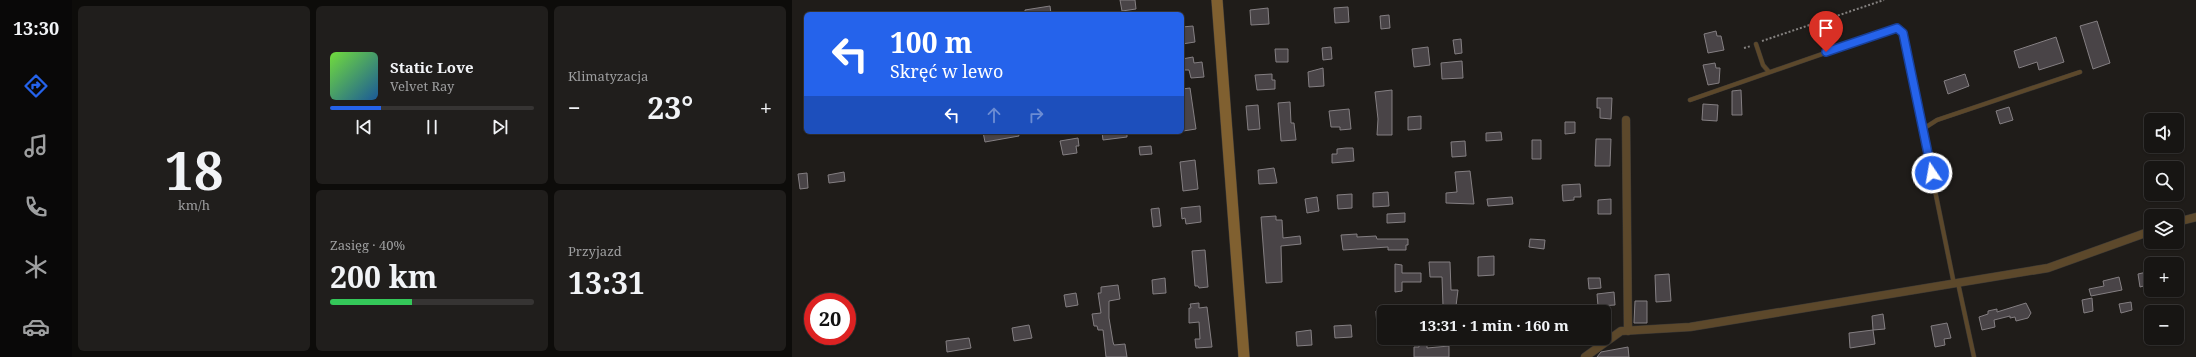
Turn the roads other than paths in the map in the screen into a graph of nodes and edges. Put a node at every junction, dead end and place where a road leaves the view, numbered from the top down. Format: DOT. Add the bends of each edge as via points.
graph roads {
  1 [pos="1217,0"];
  2 [pos="1756,44"];
  3 [pos="1769,72"];
  4 [pos="2080,72"];
  5 [pos="1690,100"];
  6 [pos="1626,120"];
  7 [pos="1923,129"];
  8 [pos="2196,217"];
  9 [pos="2184,220"];
  10 [pos="2144,234"];
  11 [pos="1956,283"];
  12 [pos="1628,331"];
  13 [pos="1244,357"];
  14 [pos="1585,357"];
  15 [pos="1974,357"];
  1 -- 13 [label="street"];
  2 -- 3 [label="lane" via="1763,65"];
  3 -- 5 [label="lane"];
  3 -- 7 [label="lane" via="1897,28 1903,33"];
  4 -- 7 [label="lane" via="1937,120"];
  6 -- 12 [label="street"];
  7 -- 11 [label="lane"];
  8 -- 9 [label="street"];
  10 -- 11 [label="street" via="2048,268"];
  11 -- 12 [label="street" via="1690,327"];
  11 -- 15 [label="lane"];
  12 -- 14 [label="street" via="1622,331"];
}
